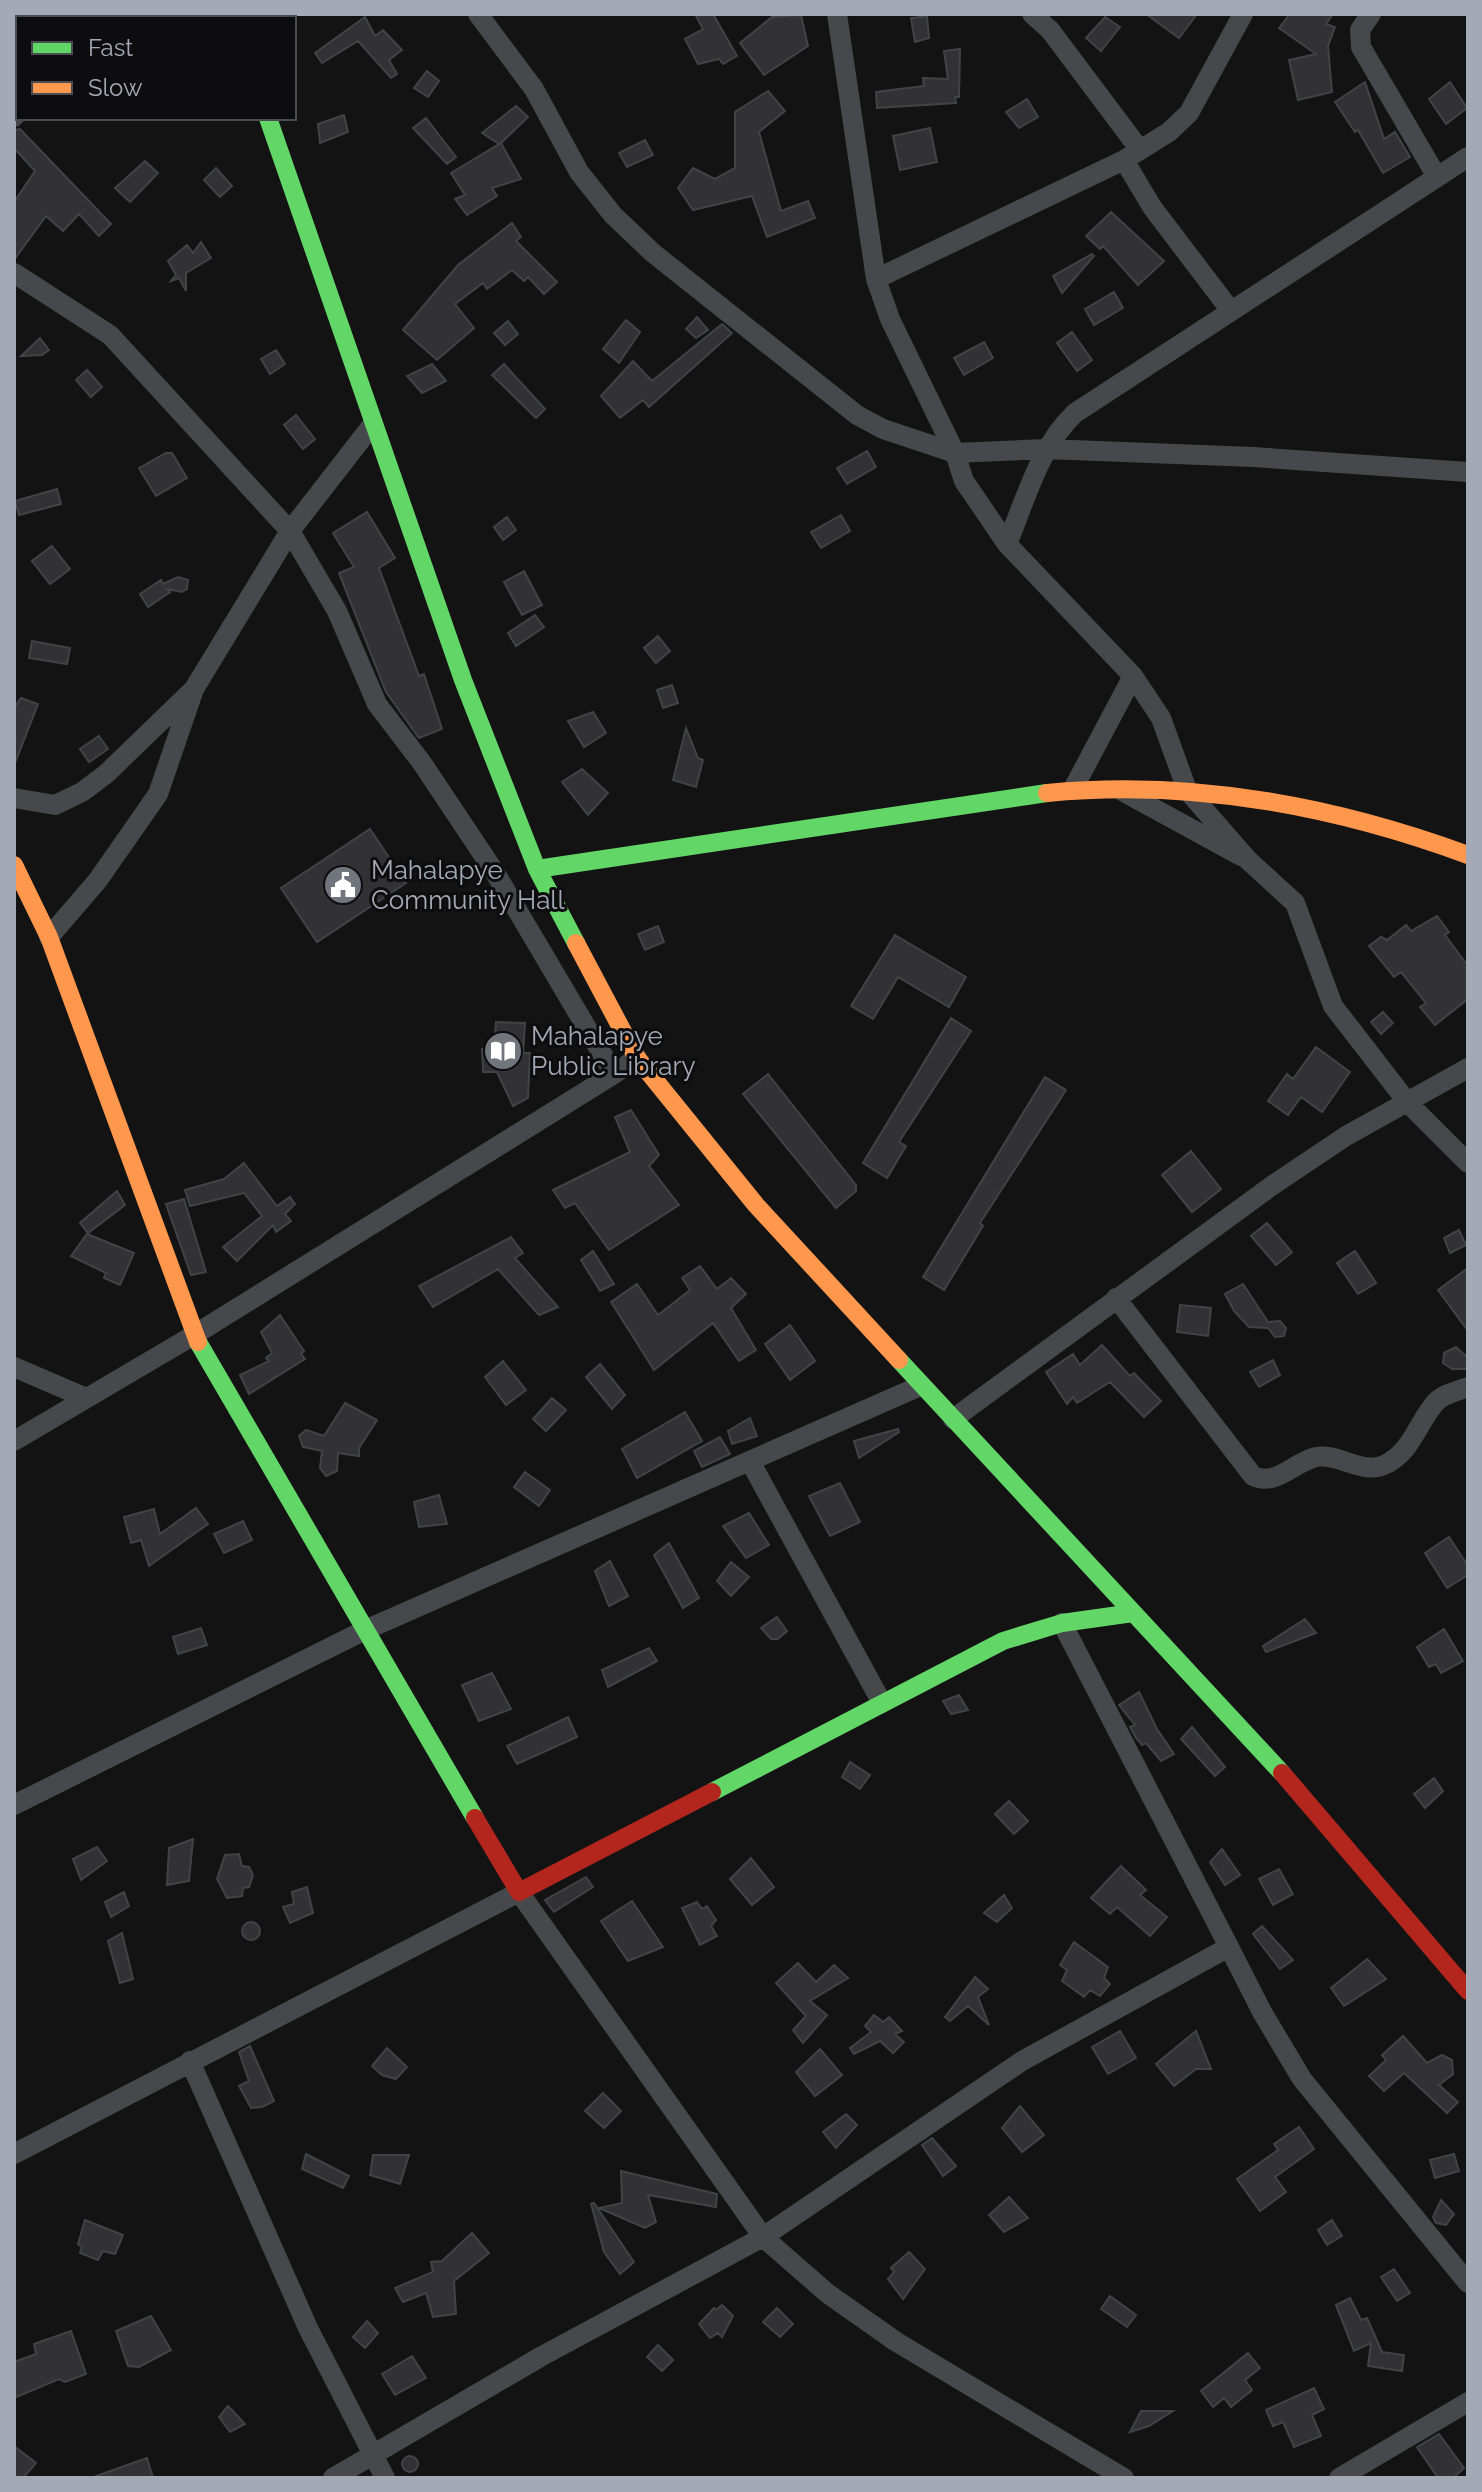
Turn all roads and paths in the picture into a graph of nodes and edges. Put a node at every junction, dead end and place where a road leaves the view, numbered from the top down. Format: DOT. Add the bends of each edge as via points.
graph roads {
  1 [pos="478,14"];
  2 [pos="837,14"];
  3 [pos="1032,14"];
  4 [pos="1243,14"];
  5 [pos="1371,14"];
  6 [pos="269,120"];
  7 [pos="1132,155"];
  8 [pos="1468,157"];
  9 [pos="1437,177"];
  10 [pos="14,273"];
  11 [pos="876,279"];
  12 [pos="1231,311"];
  13 [pos="373,424"];
  14 [pos="1046,449"];
  15 [pos="955,453"];
  16 [pos="1468,472"];
  17 [pos="290,531"];
  18 [pos="1007,544"];
  19 [pos="1133,676"];
  20 [pos="194,689"];
  21 [pos="1117,788"];
  22 [pos="1073,789"];
  23 [pos="1187,790"];
  24 [pos="14,798"];
  25 [pos="1468,855"];
  26 [pos="1248,860"];
  27 [pos="14,865"];
  28 [pos="537,869"];
  29 [pos="49,937"];
  30 [pos="637,1058"];
  31 [pos="1468,1068"];
  32 [pos="614,1074"];
  33 [pos="1408,1103"];
  34 [pos="1468,1163"];
  35 [pos="1116,1298"];
  36 [pos="194,1335"];
  37 [pos="14,1367"];
  38 [pos="920,1386"];
  39 [pos="1468,1387"];
  40 [pos="86,1398"];
  41 [pos="953,1419"];
  42 [pos="14,1441"];
  43 [pos="751,1463"];
  44 [pos="1133,1613"];
  45 [pos="1062,1623"];
  46 [pos="363,1631"];
  47 [pos="882,1703"];
  48 [pos="14,1805"];
  49 [pos="519,1892"];
  50 [pos="1229,1947"];
  51 [pos="1460,1964"];
  52 [pos="1468,1991"];
  53 [pos="190,2061"];
  54 [pos="14,2154"];
  55 [pos="763,2237"];
  56 [pos="1468,2283"];
  57 [pos="1468,2402"];
  58 [pos="372,2456"];
  59 [pos="333,2478"];
  60 [pos="385,2478"];
  61 [pos="1124,2478"];
  62 [pos="1339,2478"];
  1 -- 15 [label="street" via="534,89 579,172 653,253 857,415"];
  2 -- 11 [label="street"];
  3 -- 7 [label="street" via="1050,30"];
  4 -- 7 [label="street" via="1189,113"];
  5 -- 9 [label="street" via="1360,30 1361,47"];
  6 -- 13 [label="street"];
  7 -- 11 [label="street"];
  7 -- 12 [label="street" via="1152,207"];
  8 -- 9 [label="street"];
  9 -- 12 [label="street"];
  10 -- 17 [label="street" via="110,335"];
  11 -- 15 [label="street"];
  12 -- 14 [label="street" via="1075,413"];
  13 -- 17 [label="street"];
  13 -- 28 [label="street" via="463,680"];
  14 -- 15 [label="street"];
  14 -- 16 [label="street"];
  14 -- 18 [label="street"];
  15 -- 18 [label="street" via="964,481"];
  17 -- 20 [label="street"];
  17 -- 32 [label="street" via="337,611 377,704 494,871"];
  18 -- 19 [label="street"];
  19 -- 22 [label="street"];
  19 -- 23 [label="street" via="1161,718"];
  20 -- 24 [label="street" via="82,792 55,805"];
  20 -- 29 [label="street" via="158,794 98,880"];
  21 -- 22 [label="street"];
  21 -- 23 [label="street"];
  21 -- 26 [label="street"];
  22 -- 28 [label="street"];
  23 -- 25 [label="street" via="1327,810"];
  23 -- 26 [label="street"];
  26 -- 33 [label="street" via="1295,903 1333,1006"];
  27 -- 29 [label="street"];
  28 -- 30 [label="street"];
  29 -- 36 [label="street"];
  30 -- 32 [label="street"];
  30 -- 38 [label="street" via="756,1205"];
  31 -- 33 [label="street"];
  32 -- 36 [label="street"];
  33 -- 34 [label="street"];
  33 -- 35 [label="street" via="1334,1145"];
  35 -- 39 [label="street" via="1261,1480 1316,1457 1381,1466 1401,1453 1436,1400"];
  35 -- 41 [label="street"];
  36 -- 40 [label="street"];
  36 -- 46 [label="street"];
  37 -- 40 [label="street"];
  38 -- 41 [label="street"];
  38 -- 43 [label="street"];
  40 -- 42 [label="street"];
  41 -- 44 [label="street"];
  43 -- 46 [label="street"];
  43 -- 47 [label="street"];
  44 -- 45 [label="street"];
  44 -- 51 [label="street"];
  45 -- 47 [label="street" via="1003,1641"];
  45 -- 50 [label="street"];
  46 -- 48 [label="street"];
  46 -- 49 [label="street"];
  47 -- 49 [label="street"];
  49 -- 53 [label="street"];
  49 -- 55 [label="street"];
  50 -- 55 [label="street" via="1022,2061"];
  50 -- 56 [label="street" via="1302,2079"];
  51 -- 52 [label="street"];
  53 -- 54 [label="street"];
  53 -- 58 [label="street" via="308,2328"];
  55 -- 58 [label="street" via="542,2356"];
  55 -- 61 [label="street" via="827,2293 895,2341"];
  57 -- 62 [label="street"];
  58 -- 59 [label="street"];
  58 -- 60 [label="street"];
}
